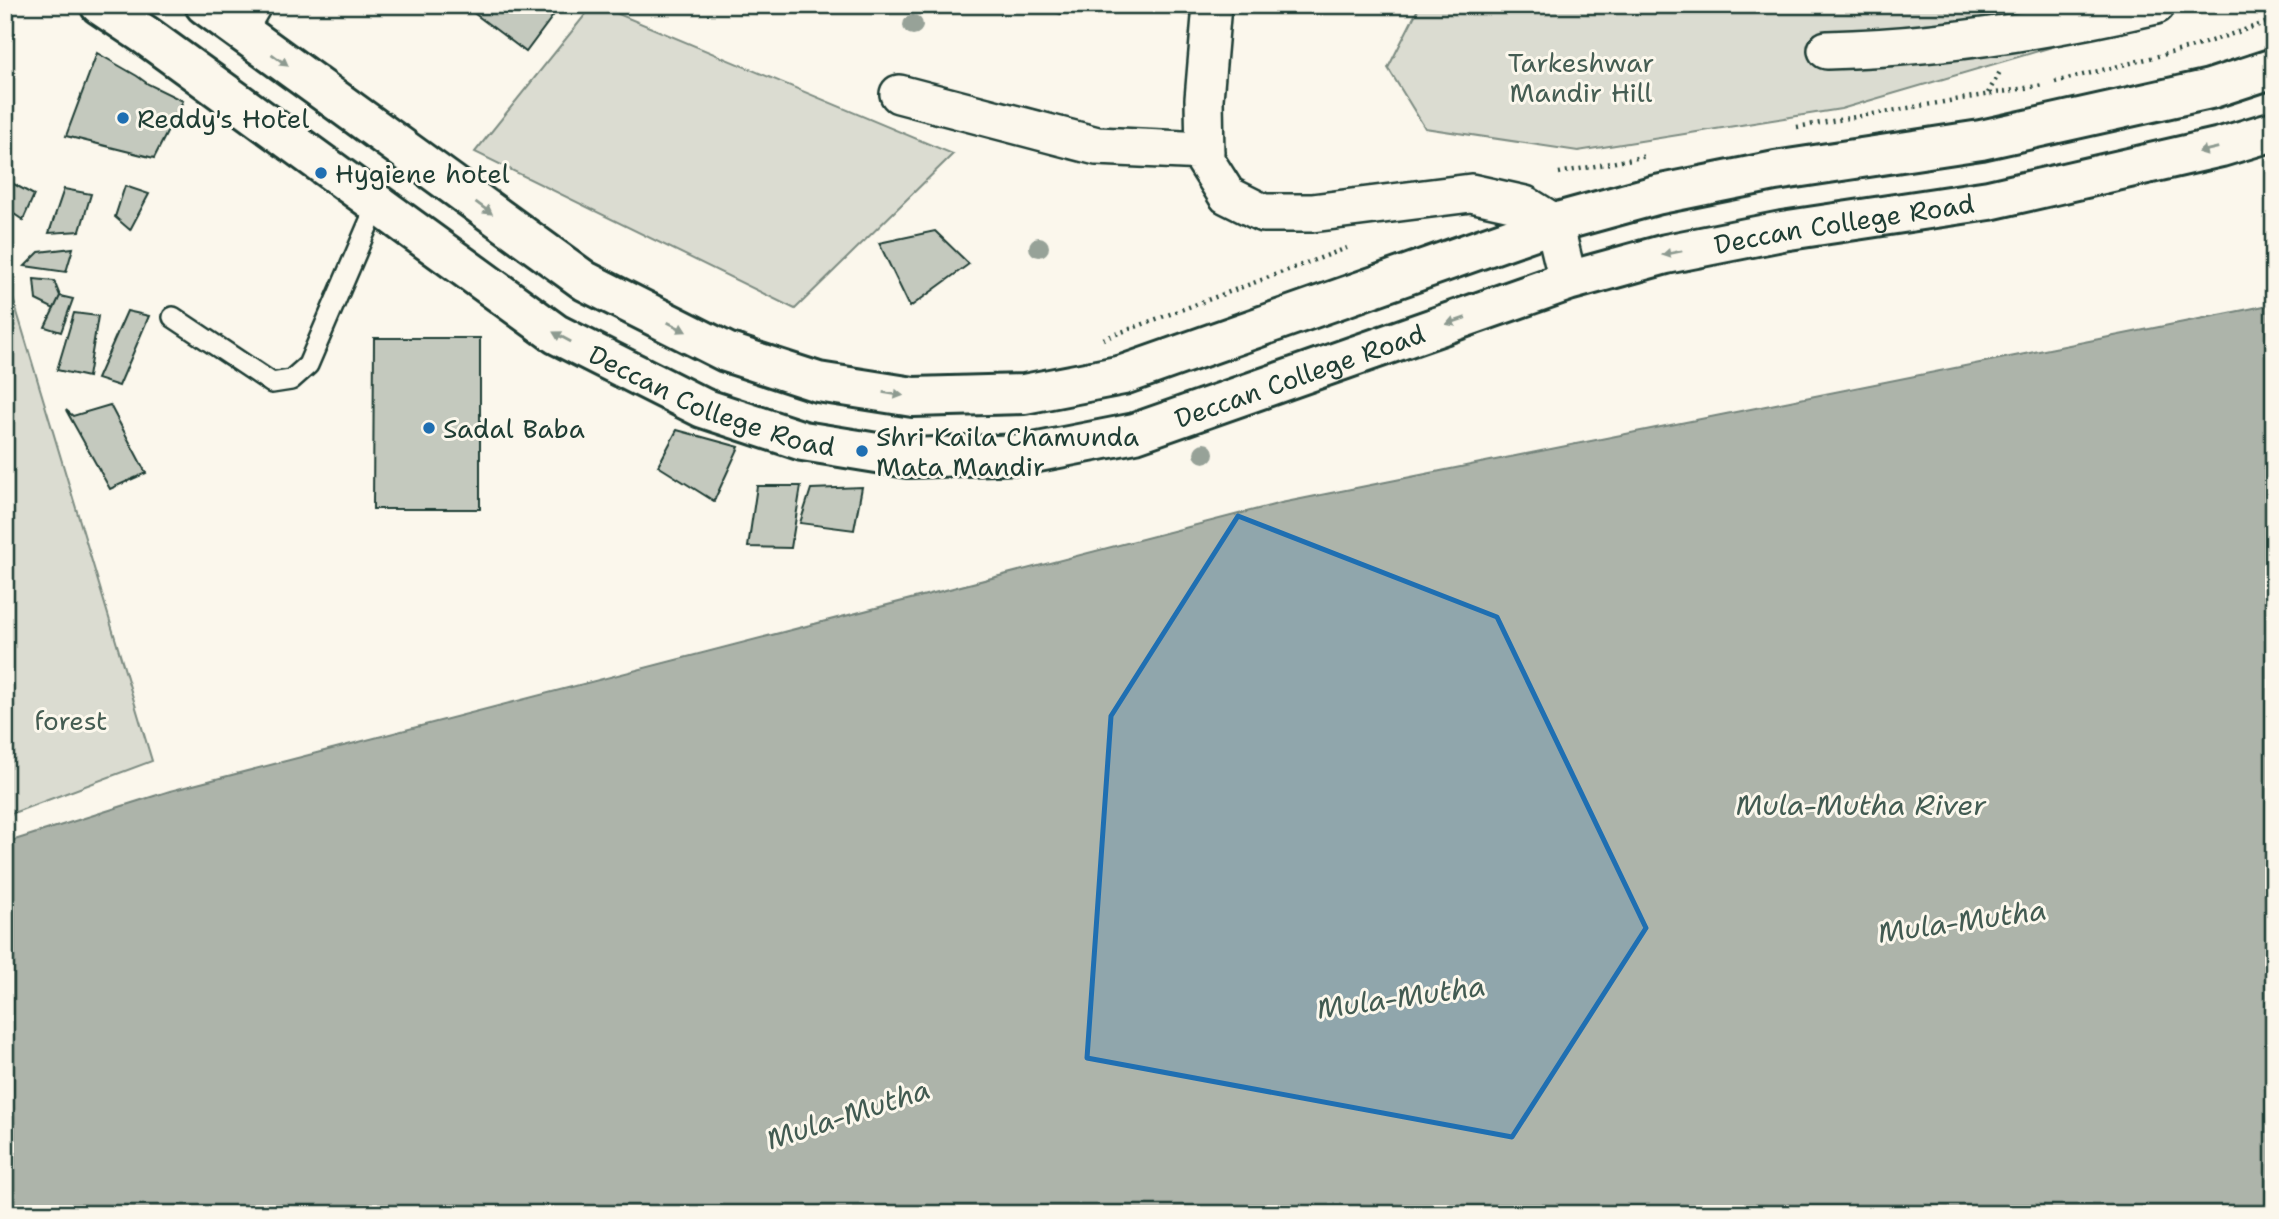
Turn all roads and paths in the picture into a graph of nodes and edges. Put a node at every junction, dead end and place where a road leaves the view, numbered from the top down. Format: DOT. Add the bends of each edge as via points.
graph roads {
  1 [pos="100,5"];
  2 [pos="205,5"];
  3 [pos="1212,5"];
  4 [pos="2156,5"];
  5 [pos="245,17"];
  6 [pos="2274,20"];
  7 [pos="1827,50"];
  8 [pos="2274,68"];
  9 [pos="900,94"];
  10 [pos="1797,127"];
  11 [pos="2274,131"];
  12 [pos="1205,151"];
  13 [pos="1651,155"];
  14 [pos="1559,173"];
  15 [pos="377,204"];
  16 [pos="1554,223"];
  17 [pos="1352,246"];
  18 [pos="1568,281"];
  19 [pos="173,317"];
  20 [pos="1097,341"];
  1 -- 15 [label="main road, Deccan College Road"];
  2 -- 5 [label="main road, Deccan College Road"];
  3 -- 12 [label="street" via="1203,100"];
  4 -- 7 [label="street" via="1976,37"];
  5 -- 16 [label="main road, Deccan College Road, one-way" via="585,281 726,352 818,382 913,397 1024,394 1123,375"];
  6 -- 10 [label="path" via="2190,48 2047,84"];
  8 -- 16 [label="main road, Deccan College Road" via="2210,89 1981,140 1775,171 1656,195"];
  9 -- 12 [label="street" via="1086,144"];
  11 -- 18 [label="main road, Deccan College Road, one-way" via="1989,200 1782,231 1666,254"];
  12 -- 16 [label="street" via="1205,160 1227,195 1263,213 1312,213 1471,193 1525,205"];
  13 -- 14 [label="path"];
  18 -- 15 [label="main road, Deccan College Road, one-way" via="1135,433 1028,454 908,458 803,441 704,408 556,334"];
  15 -- 19 [label="lane" via="307,365 291,380 272,383"];
  16 -- 18 [label="street"];
  17 -- 20 [label="path"];
}
